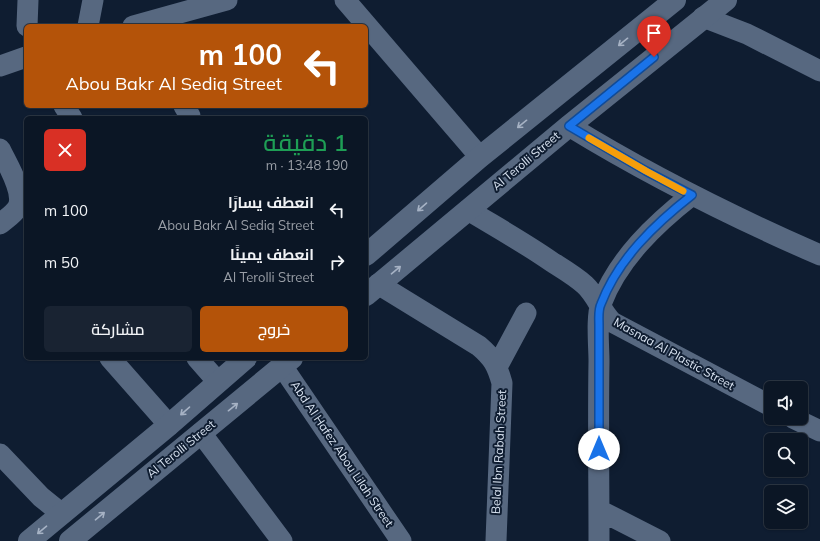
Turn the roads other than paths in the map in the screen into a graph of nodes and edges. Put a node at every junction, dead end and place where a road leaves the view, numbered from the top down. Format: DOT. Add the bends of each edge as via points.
graph roads {
  1 [pos="28,0"];
  2 [pos="93,0"];
  3 [pos="227,0"];
  4 [pos="345,0"];
  5 [pos="675,0"];
  6 [pos="726,0"];
  7 [pos="195,5"];
  8 [pos="703,17"];
  9 [pos="27,24"];
  10 [pos="88,24"];
  11 [pos="141,24"];
  12 [pos="366,24"];
  13 [pos="368,27"];
  14 [pos="24,58"];
  15 [pos="0,66"];
  16 [pos="820,70"];
  17 [pos="569,126"];
  18 [pos="0,149"];
  19 [pos="480,157"];
  20 [pos="692,195"];
  21 [pos="468,210"];
  22 [pos="0,224"];
  23 [pos="368,253"];
  24 [pos="820,255"];
  25 [pos="372,289"];
  26 [pos="600,305"];
  27 [pos="526,313"];
  28 [pos="112,360"];
  29 [pos="199,360"];
  30 [pos="244,360"];
  31 [pos="287,362"];
  32 [pos="497,367"];
  33 [pos="218,382"];
  34 [pos="764,402"];
  35 [pos="169,425"];
  36 [pos="808,425"];
  37 [pos="820,431"];
  38 [pos="201,433"];
  39 [pos="0,454"];
  40 [pos="599,510"];
  41 [pos="62,514"];
  42 [pos="80,538"];
  43 [pos="29,541"];
  44 [pos="282,541"];
  45 [pos="401,541"];
  46 [pos="496,541"];
  47 [pos="599,541"];
  48 [pos="660,541"];
  1 -- 9 [label="street"];
  2 -- 10 [label="street"];
  3 -- 7 [label="street"];
  4 -- 12 [label="street"];
  5 -- 19 [label="street, one-way"];
  6 -- 8 [label="street, Al Terolli Street"];
  7 -- 11 [label="street"];
  8 -- 16 [label="street" via="747,34"];
  8 -- 17 [label="street, Al Terolli Street"];
  13 -- 19 [label="street"];
  14 -- 15 [label="street"];
  17 -- 20 [label="street"];
  17 -- 21 [label="street, Al Terolli Street"];
  18 -- 22 [label="street" via="20,193 20,201 17,208"];
  19 -- 23 [label="street, one-way"];
  20 -- 24 [label="street"];
  20 -- 26 [label="street" via="650,231 632,252 616,274"];
  25 -- 21 [label="street, Al Terolli Street, one-way"];
  21 -- 26 [label="street, Masnaa Al Plastic Street" via="574,276 586,286"];
  25 -- 32 [label="street, Belal Ibn Rabah Street" via="479,346"];
  26 -- 34 [label="street, Masnaa Al Plastic Street" via="612,322"];
  26 -- 40 [label="street"];
  27 -- 32 [label="street"];
  28 -- 35 [label="street"];
  29 -- 33 [label="street"];
  30 -- 33 [label="street"];
  38 -- 31 [label="street, Al Terolli Street, one-way"];
  31 -- 45 [label="street, Abd Al Hafez Abou Lilah Street"];
  32 -- 46 [label="street, Belal Ibn Rabah Street" via="502,388"];
  33 -- 35 [label="street, one-way"];
  35 -- 41 [label="street"];
  36 -- 37 [label="street"];
  42 -- 38 [label="street, Al Terolli Street, one-way"];
  38 -- 44 [label="street"];
  39 -- 41 [label="street" via="26,483"];
  40 -- 47 [label="street"];
  40 -- 48 [label="street"];
  41 -- 43 [label="street, one-way"];
}
